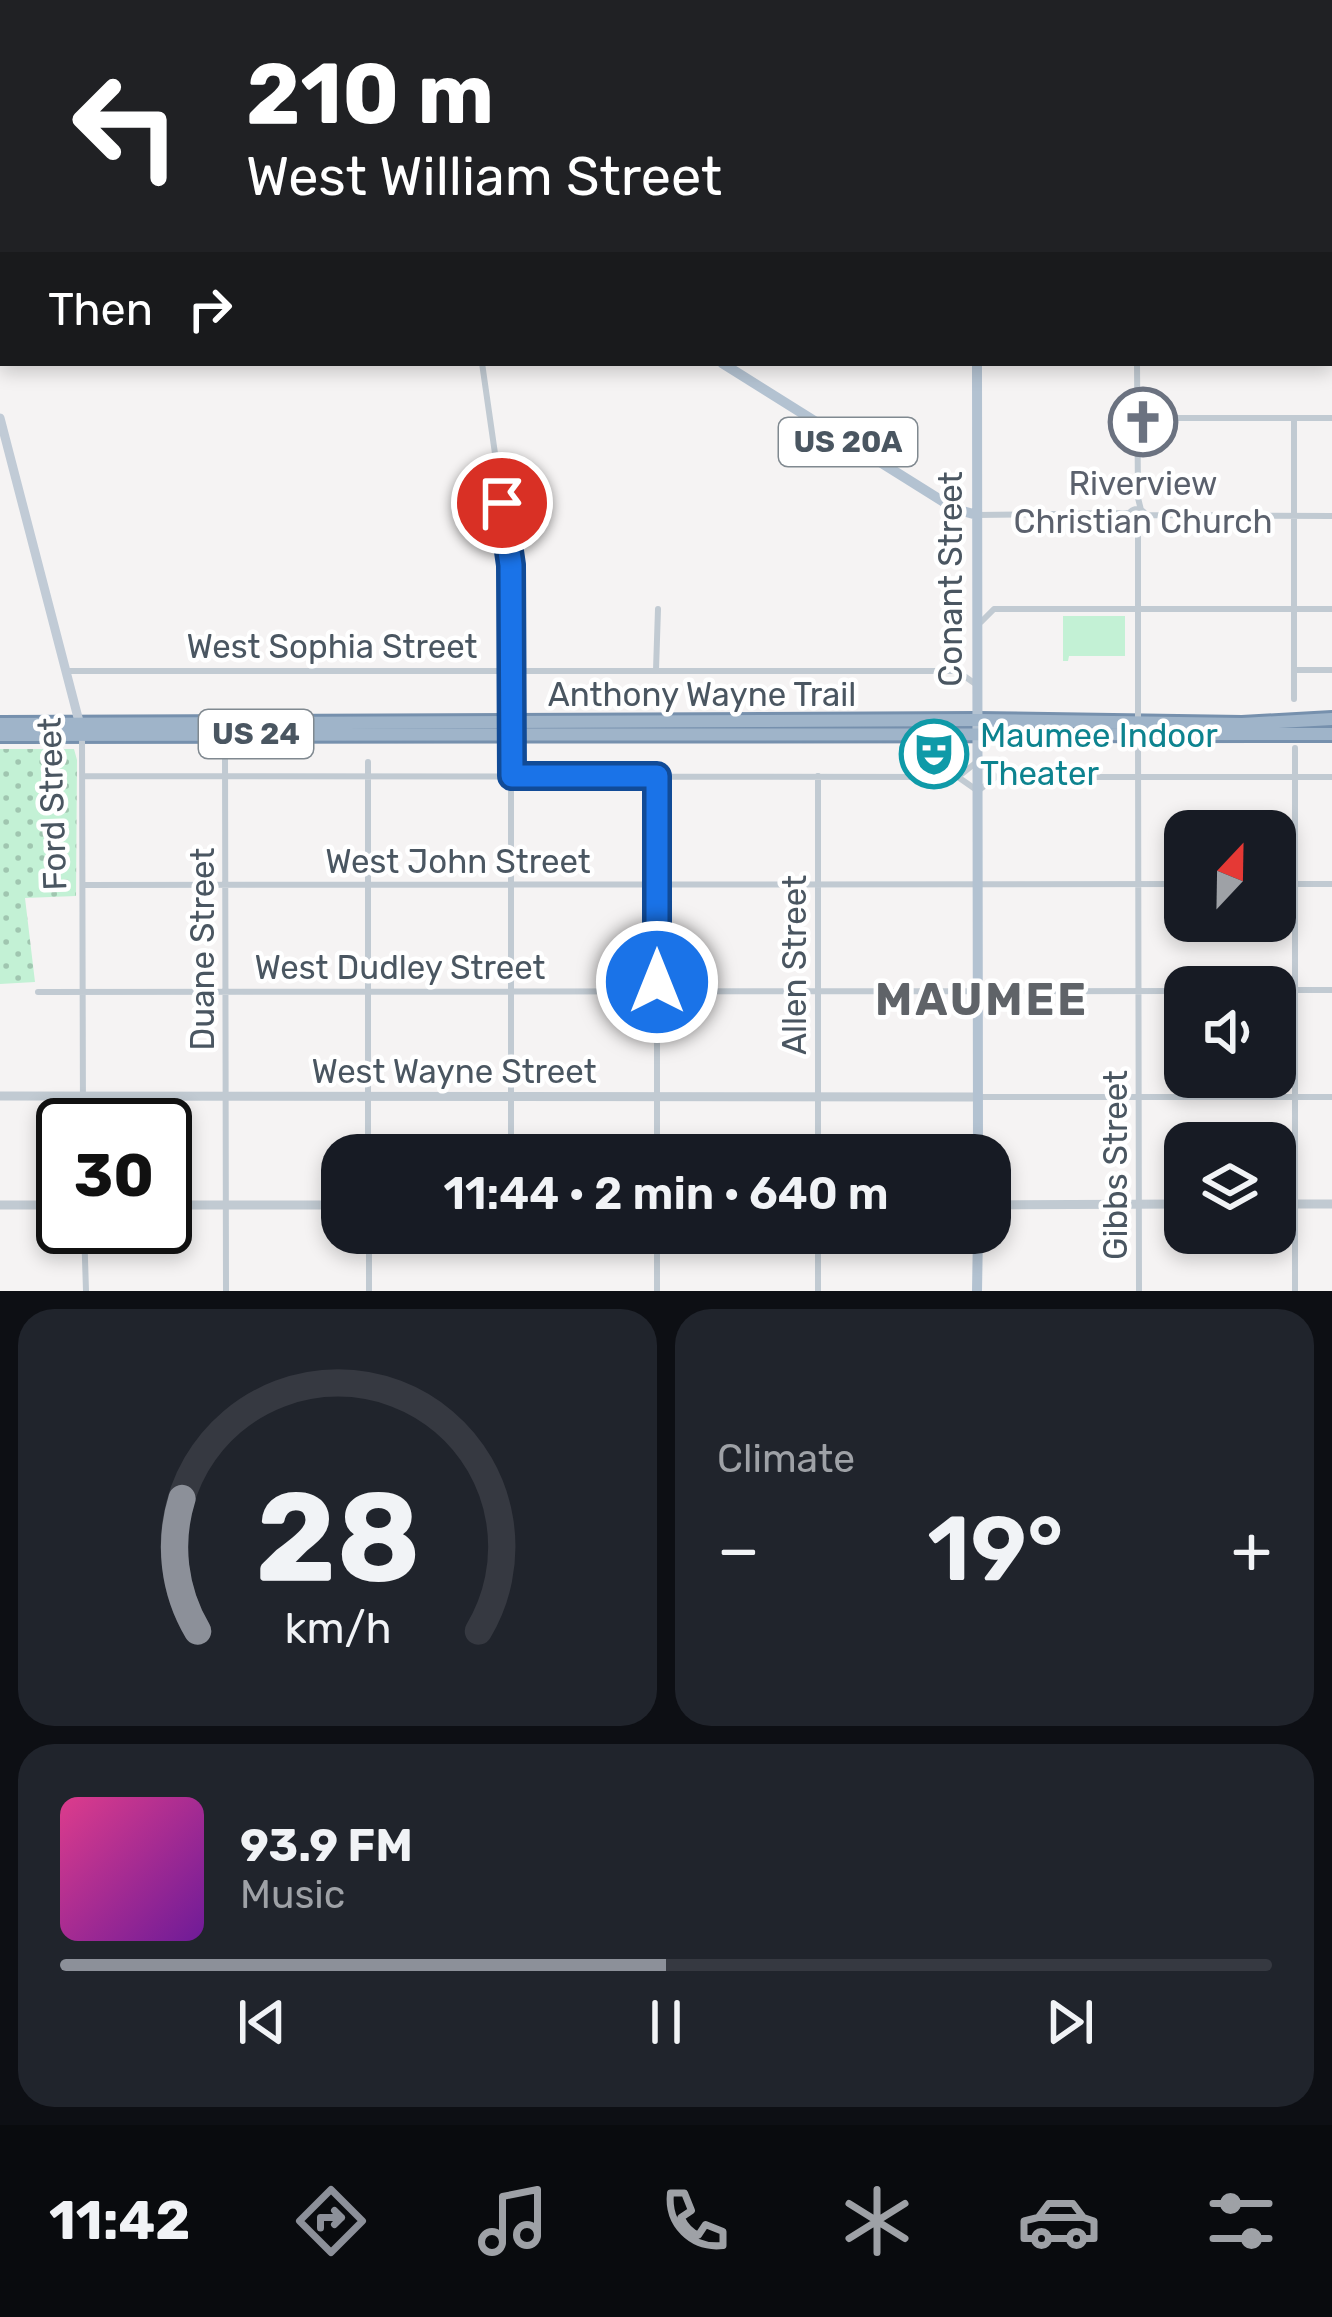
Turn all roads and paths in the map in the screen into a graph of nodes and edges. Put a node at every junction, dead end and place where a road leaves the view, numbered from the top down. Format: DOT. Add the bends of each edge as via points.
graph roads {
  1 [pos="482,366"];
  2 [pos="727,366"];
  3 [pos="977,366"];
  4 [pos="1137,366"];
  5 [pos="0,418"];
  6 [pos="1137,418"];
  7 [pos="1294,418"];
  8 [pos="1332,418"];
  9 [pos="2,432"];
  10 [pos="977,514"];
  11 [pos="1332,516"];
  12 [pos="1137,517"];
  13 [pos="1294,517"];
  14 [pos="977,589"];
  15 [pos="658,609"];
  16 [pos="994,609"];
  17 [pos="1138,609"];
  18 [pos="1294,609"];
  19 [pos="1332,609"];
  20 [pos="977,628"];
  21 [pos="978,654"];
  22 [pos="511,670"];
  23 [pos="656,670"];
  24 [pos="1294,670"];
  25 [pos="1332,670"];
  26 [pos="68,671"];
  27 [pos="957,671"];
  28 [pos="978,687"];
  29 [pos="1294,698"];
  30 [pos="1332,719"];
  31 [pos="0,724"];
  32 [pos="978,727"];
  33 [pos="81,728"];
  34 [pos="511,728"];
  35 [pos="1138,729"];
  36 [pos="1332,734"];
  37 [pos="0,735"];
  38 [pos="1295,748"];
  39 [pos="225,751"];
  40 [pos="978,761"];
  41 [pos="368,762"];
  42 [pos="657,765"];
  43 [pos="83,776"];
  44 [pos="224,776"];
  45 [pos="368,776"];
  46 [pos="512,776"];
  47 [pos="657,776"];
  48 [pos="818,776"];
  49 [pos="996,777"];
  50 [pos="1138,777"];
  51 [pos="1294,777"];
  52 [pos="1332,777"];
  53 [pos="958,778"];
  54 [pos="978,791"];
  55 [pos="1294,810"];
  56 [pos="226,884"];
  57 [pos="368,884"];
  58 [pos="512,884"];
  59 [pos="657,884"];
  60 [pos="818,884"];
  61 [pos="978,884"];
  62 [pos="1138,884"];
  63 [pos="1164,884"];
  64 [pos="1296,884"];
  65 [pos="1332,884"];
  66 [pos="83,885"];
  67 [pos="1296,990"];
  68 [pos="1332,990"];
  69 [pos="83,991"];
  70 [pos="226,991"];
  71 [pos="368,991"];
  72 [pos="818,991"];
  73 [pos="1138,991"];
  74 [pos="1164,991"];
  75 [pos="38,992"];
  76 [pos="512,992"];
  77 [pos="657,992"];
  78 [pos="978,992"];
  79 [pos="0,1096"];
  80 [pos="818,1097"];
  81 [pos="979,1097"];
  82 [pos="1138,1097"];
  83 [pos="1164,1097"];
  84 [pos="1296,1097"];
  85 [pos="1332,1097"];
  86 [pos="83,1098"];
  87 [pos="192,1098"];
  88 [pos="227,1098"];
  89 [pos="368,1098"];
  90 [pos="512,1098"];
  91 [pos="657,1098"];
  92 [pos="368,1134"];
  93 [pos="512,1134"];
  94 [pos="657,1134"];
  95 [pos="818,1134"];
  96 [pos="978,1134"];
  97 [pos="1139,1204"];
  98 [pos="1164,1204"];
  99 [pos="1296,1204"];
  100 [pos="1332,1204"];
  101 [pos="0,1205"];
  102 [pos="36,1205"];
  103 [pos="192,1205"];
  104 [pos="321,1205"];
  105 [pos="1011,1205"];
  106 [pos="226,1206"];
  107 [pos="85,1254"];
  108 [pos="369,1254"];
  109 [pos="657,1254"];
  110 [pos="818,1254"];
  111 [pos="978,1254"];
  112 [pos="1295,1254"];
  113 [pos="86,1291"];
  114 [pos="226,1291"];
  115 [pos="369,1291"];
  116 [pos="658,1291"];
  117 [pos="818,1291"];
  118 [pos="977,1291"];
  119 [pos="1139,1291"];
  120 [pos="1295,1291"];
  1 -- 22 [label="street" via="511,565"];
  2 -- 10 [label="main road, US 20A" via="955,509"];
  3 -- 10 [label="main road, Conant Street"];
  4 -- 6 [label="street, Gibbs Street"];
  5 -- 9 [label="main road, Ford Street"];
  6 -- 7 [label="street"];
  6 -- 12 [label="street, Gibbs Street"];
  7 -- 8 [label="street"];
  7 -- 13 [label="street"];
  9 -- 26 [label="main road, Ford Street"];
  10 -- 12 [label="street"];
  10 -- 14 [label="main road, Conant Street"];
  11 -- 13 [label="street"];
  12 -- 13 [label="street"];
  12 -- 17 [label="street, Gibbs Street"];
  13 -- 18 [label="street"];
  14 -- 16 [label="street"];
  14 -- 20 [label="main road, Conant Street"];
  15 -- 23 [label="street"];
  16 -- 17 [label="street"];
  16 -- 20 [label="street"];
  17 -- 18 [label="street"];
  17 -- 35 [label="street, Gibbs Street"];
  18 -- 19 [label="street"];
  18 -- 24 [label="street"];
  20 -- 21 [label="main road, Conant Street"];
  21 -- 27 [label="street"];
  21 -- 28 [label="main road, Conant Street"];
  22 -- 23 [label="street, West Sophia Street"];
  22 -- 26 [label="street, West Sophia Street"];
  22 -- 34 [label="street"];
  23 -- 27 [label="street, West Sophia Street"];
  24 -- 25 [label="street"];
  24 -- 29 [label="street"];
  26 -- 33 [label="main road, Ford Street"];
  27 -- 28 [label="street"];
  28 -- 32 [label="main road, Conant Street"];
  30 -- 35 [label="highway, Anthony Wayne Trail / US 24"];
  31 -- 33 [label="highway, Anthony Wayne Trail / US 24"];
  32 -- 34 [label="highway, Anthony Wayne Trail / US 24"];
  32 -- 35 [label="highway, Anthony Wayne Trail / US 24"];
  32 -- 40 [label="main road, Conant Street"];
  33 -- 34 [label="highway, Anthony Wayne Trail / US 24"];
  33 -- 37 [label="highway, Anthony Wayne Trail / US 24"];
  33 -- 43 [label="street, Ford Street"];
  34 -- 46 [label="street"];
  35 -- 36 [label="highway, Anthony Wayne Trail / US 24"];
  35 -- 50 [label="street, Gibbs Street"];
  38 -- 51 [label="street"];
  39 -- 44 [label="street, Duane Street"];
  40 -- 49 [label="street"];
  40 -- 53 [label="street"];
  40 -- 54 [label="main road, Conant Street"];
  41 -- 45 [label="street"];
  42 -- 47 [label="street"];
  43 -- 44 [label="street"];
  43 -- 66 [label="street, Ford Street"];
  44 -- 45 [label="street"];
  44 -- 56 [label="street, Duane Street"];
  45 -- 46 [label="street"];
  45 -- 57 [label="street"];
  46 -- 47 [label="street"];
  46 -- 58 [label="street"];
  47 -- 48 [label="street"];
  47 -- 59 [label="street"];
  48 -- 53 [label="street"];
  48 -- 60 [label="street, Allen Street"];
  49 -- 50 [label="street"];
  49 -- 54 [label="street"];
  50 -- 51 [label="street"];
  50 -- 62 [label="street, Gibbs Street"];
  51 -- 52 [label="street"];
  51 -- 55 [label="street"];
  53 -- 54 [label="street"];
  54 -- 61 [label="main road, Conant Street"];
  56 -- 57 [label="street, West John Street"];
  56 -- 66 [label="street, West John Street"];
  56 -- 70 [label="street, Duane Street"];
  57 -- 58 [label="street, West John Street"];
  57 -- 71 [label="street"];
  58 -- 59 [label="street, West John Street"];
  58 -- 76 [label="street"];
  59 -- 60 [label="street, West John Street"];
  59 -- 77 [label="street"];
  60 -- 61 [label="street, West John Street"];
  60 -- 72 [label="street, Allen Street"];
  61 -- 62 [label="street, West John Street"];
  61 -- 78 [label="main road, Conant Street"];
  62 -- 63 [label="street, West John Street"];
  62 -- 73 [label="street, Gibbs Street"];
  64 -- 65 [label="street"];
  66 -- 69 [label="street, Ford Street"];
  67 -- 68 [label="street"];
  69 -- 70 [label="street, West Dudley Street"];
  69 -- 75 [label="street, West Dudley Street"];
  69 -- 86 [label="street, Ford Street"];
  70 -- 71 [label="street, West Dudley Street"];
  70 -- 88 [label="street, Duane Street"];
  71 -- 76 [label="street, West Dudley Street"];
  71 -- 89 [label="street"];
  72 -- 77 [label="street, West Dudley Street"];
  72 -- 78 [label="street, West Dudley Street"];
  72 -- 80 [label="street, Allen Street"];
  73 -- 74 [label="street, West Dudley Street"];
  73 -- 78 [label="street, West Dudley Street"];
  73 -- 82 [label="street, Gibbs Street"];
  76 -- 77 [label="street, West Dudley Street"];
  76 -- 90 [label="street"];
  77 -- 91 [label="street"];
  78 -- 81 [label="main road, Conant Street"];
  79 -- 86 [label="street, West Wayne Street"];
  80 -- 81 [label="street, West Wayne Street"];
  80 -- 91 [label="street, West Wayne Street"];
  80 -- 95 [label="street, Allen Street"];
  81 -- 82 [label="street"];
  81 -- 96 [label="main road, Conant Street"];
  82 -- 83 [label="street"];
  82 -- 97 [label="street, Gibbs Street"];
  84 -- 85 [label="street"];
  87 -- 88 [label="street, West Wayne Street"];
  88 -- 89 [label="street, West Wayne Street"];
  88 -- 106 [label="street, Duane Street"];
  89 -- 90 [label="street, West Wayne Street"];
  89 -- 92 [label="street"];
  90 -- 91 [label="street, West Wayne Street"];
  90 -- 93 [label="street"];
  91 -- 94 [label="street"];
  97 -- 98 [label="street"];
  97 -- 105 [label="street"];
  97 -- 119 [label="street, Gibbs Street"];
  99 -- 100 [label="street"];
  101 -- 102 [label="street"];
  103 -- 106 [label="street"];
  104 -- 106 [label="street"];
  106 -- 114 [label="street, Duane Street"];
  107 -- 113 [label="street"];
  108 -- 115 [label="street"];
  109 -- 116 [label="street"];
  110 -- 117 [label="street"];
  111 -- 118 [label="main road"];
  112 -- 120 [label="street"];
}
